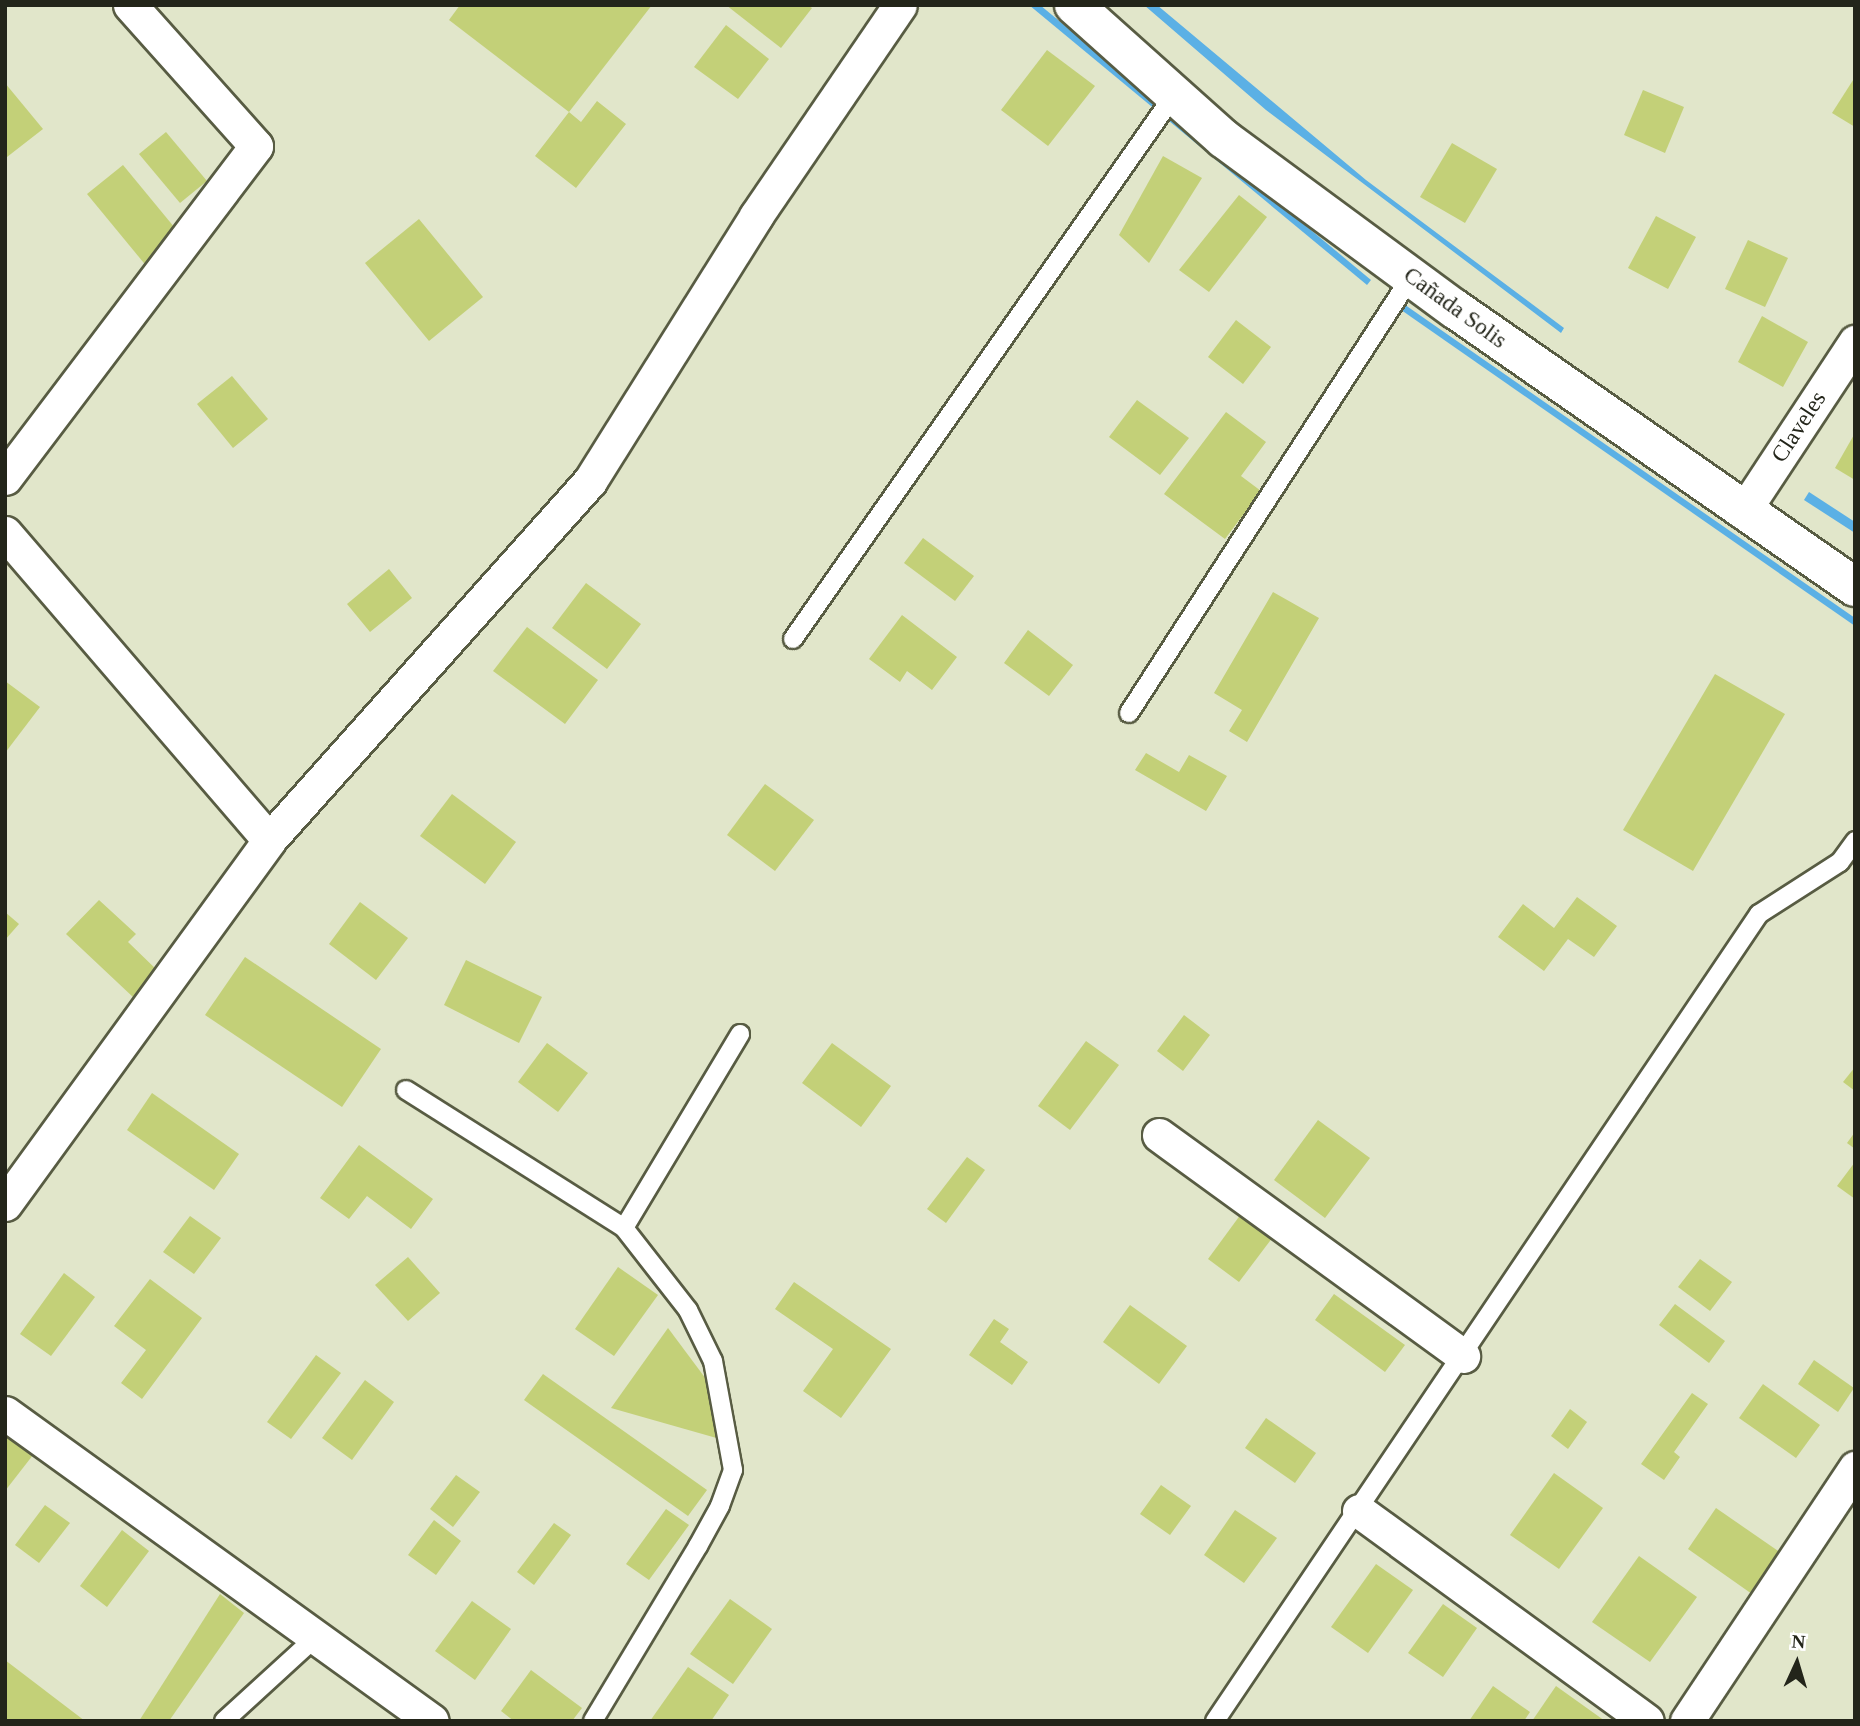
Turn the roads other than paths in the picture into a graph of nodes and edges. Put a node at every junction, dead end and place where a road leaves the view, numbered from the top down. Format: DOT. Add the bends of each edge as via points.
graph roads {
  1 [pos="130,5"];
  2 [pos="900,5"];
  3 [pos="1074,5"];
  4 [pos="1174,95"];
  5 [pos="1411,277"];
  6 [pos="1855,342"];
  7 [pos="5,478"];
  8 [pos="1743,512"];
  9 [pos="5,533"];
  10 [pos="1855,587"];
  11 [pos="793,639"];
  12 [pos="1129,713"];
  13 [pos="270,840"];
  14 [pos="1855,841"];
  15 [pos="740,1034"];
  16 [pos="406,1090"];
  17 [pos="1159,1135"];
  18 [pos="5,1205"];
  19 [pos="624,1228"];
  20 [pos="1463,1356"];
  21 [pos="5,1413"];
  22 [pos="1855,1468"];
  23 [pos="1359,1511"];
  24 [pos="316,1637"];
  25 [pos="225,1721"];
  26 [pos="432,1721"];
  27 [pos="593,1721"];
  28 [pos="1215,1721"];
  29 [pos="1647,1721"];
  30 [pos="1687,1721"];
  1 -- 7 [label="street" via="256,146"];
  2 -- 13 [label="street" via="756,216 590,481"];
  3 -- 4 [label="street, Cañada Solis"];
  4 -- 5 [label="street, Cañada Solis" via="1224,139"];
  4 -- 11 [label="lane"];
  5 -- 8 [label="street, Cañada Solis"];
  5 -- 12 [label="lane"];
  6 -- 8 [label="street, Claveles"];
  8 -- 10 [label="street, Cañada Solis"];
  9 -- 13 [label="street"];
  13 -- 18 [label="street"];
  14 -- 20 [label="lane" via="1840,862 1759,914"];
  15 -- 19 [label="lane"];
  16 -- 19 [label="lane"];
  17 -- 20 [label="street"];
  19 -- 27 [label="lane" via="688,1310 713,1361 733,1470 704,1536"];
  20 -- 23 [label="lane"];
  21 -- 24 [label="street"];
  22 -- 30 [label="street"];
  23 -- 28 [label="lane"];
  23 -- 29 [label="street"];
  24 -- 25 [label="lane"];
  24 -- 26 [label="street"];
}
